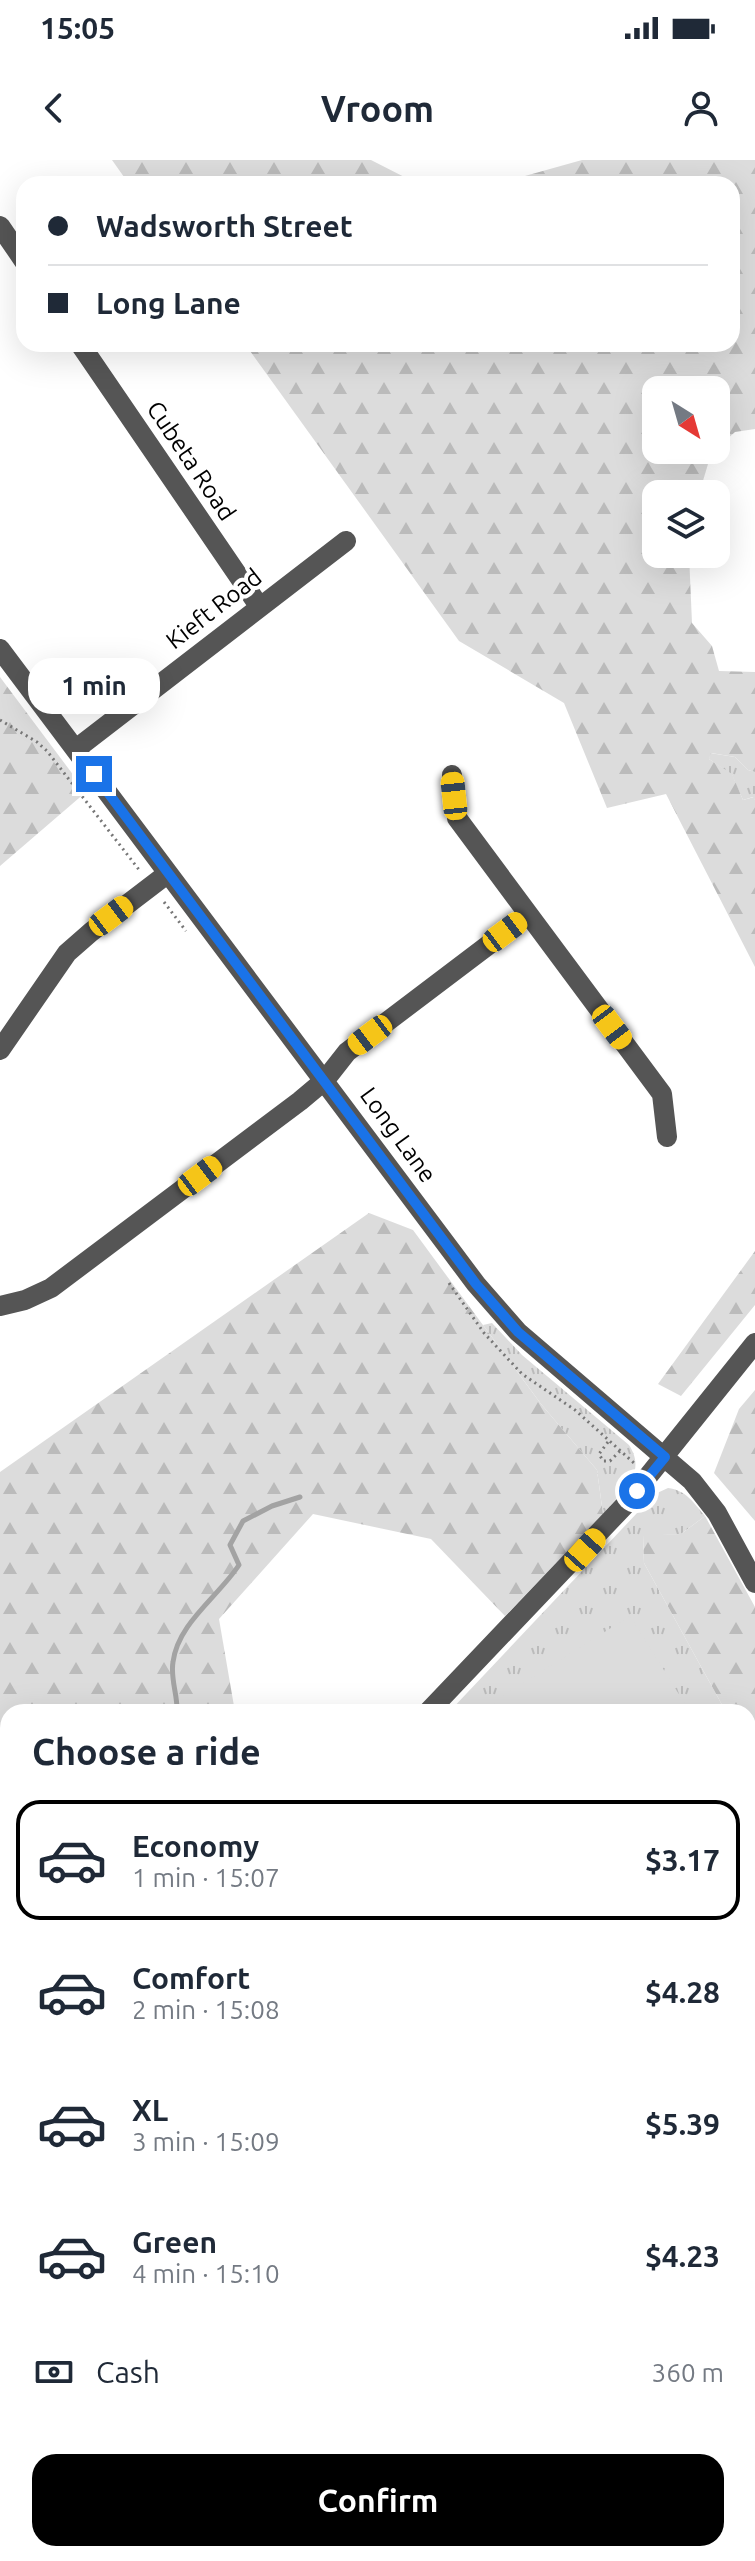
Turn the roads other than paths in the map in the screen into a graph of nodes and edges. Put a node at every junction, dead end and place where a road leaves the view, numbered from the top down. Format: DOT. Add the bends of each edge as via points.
graph roads {
  1 [pos="0,226"];
  2 [pos="16,249"];
  3 [pos="85,352"];
  4 [pos="346,541"];
  5 [pos="259,606"];
  6 [pos="0,649"];
  7 [pos="76,749"];
  8 [pos="452,775"];
  9 [pos="167,874"];
  10 [pos="528,915"];
  11 [pos="0,1050"];
  12 [pos="325,1080"];
  13 [pos="667,1137"];
  14 [pos="0,1306"];
  15 [pos="755,1343"];
  16 [pos="665,1457"];
  17 [pos="755,1583"];
  18 [pos="436,1704"];
  1 -- 2 [label="street"];
  3 -- 5 [label="street, Cubeta Road"];
  4 -- 5 [label="street, Kieft Road"];
  5 -- 7 [label="street, Kieft Road"];
  6 -- 7 [label="street, Long Lane"];
  7 -- 9 [label="street, Long Lane"];
  8 -- 10 [label="street" via="457,818"];
  9 -- 11 [label="street" via="67,953"];
  9 -- 12 [label="street, Long Lane"];
  10 -- 12 [label="street" via="347,1052"];
  10 -- 13 [label="street" via="662,1094"];
  12 -- 14 [label="street" via="51,1288"];
  12 -- 16 [label="street, Long Lane" via="476,1284 518,1332"];
  15 -- 16 [label="street"];
  16 -- 17 [label="street, Long Lane" via="706,1498"];
  16 -- 18 [label="street" via="585,1550"];
}
